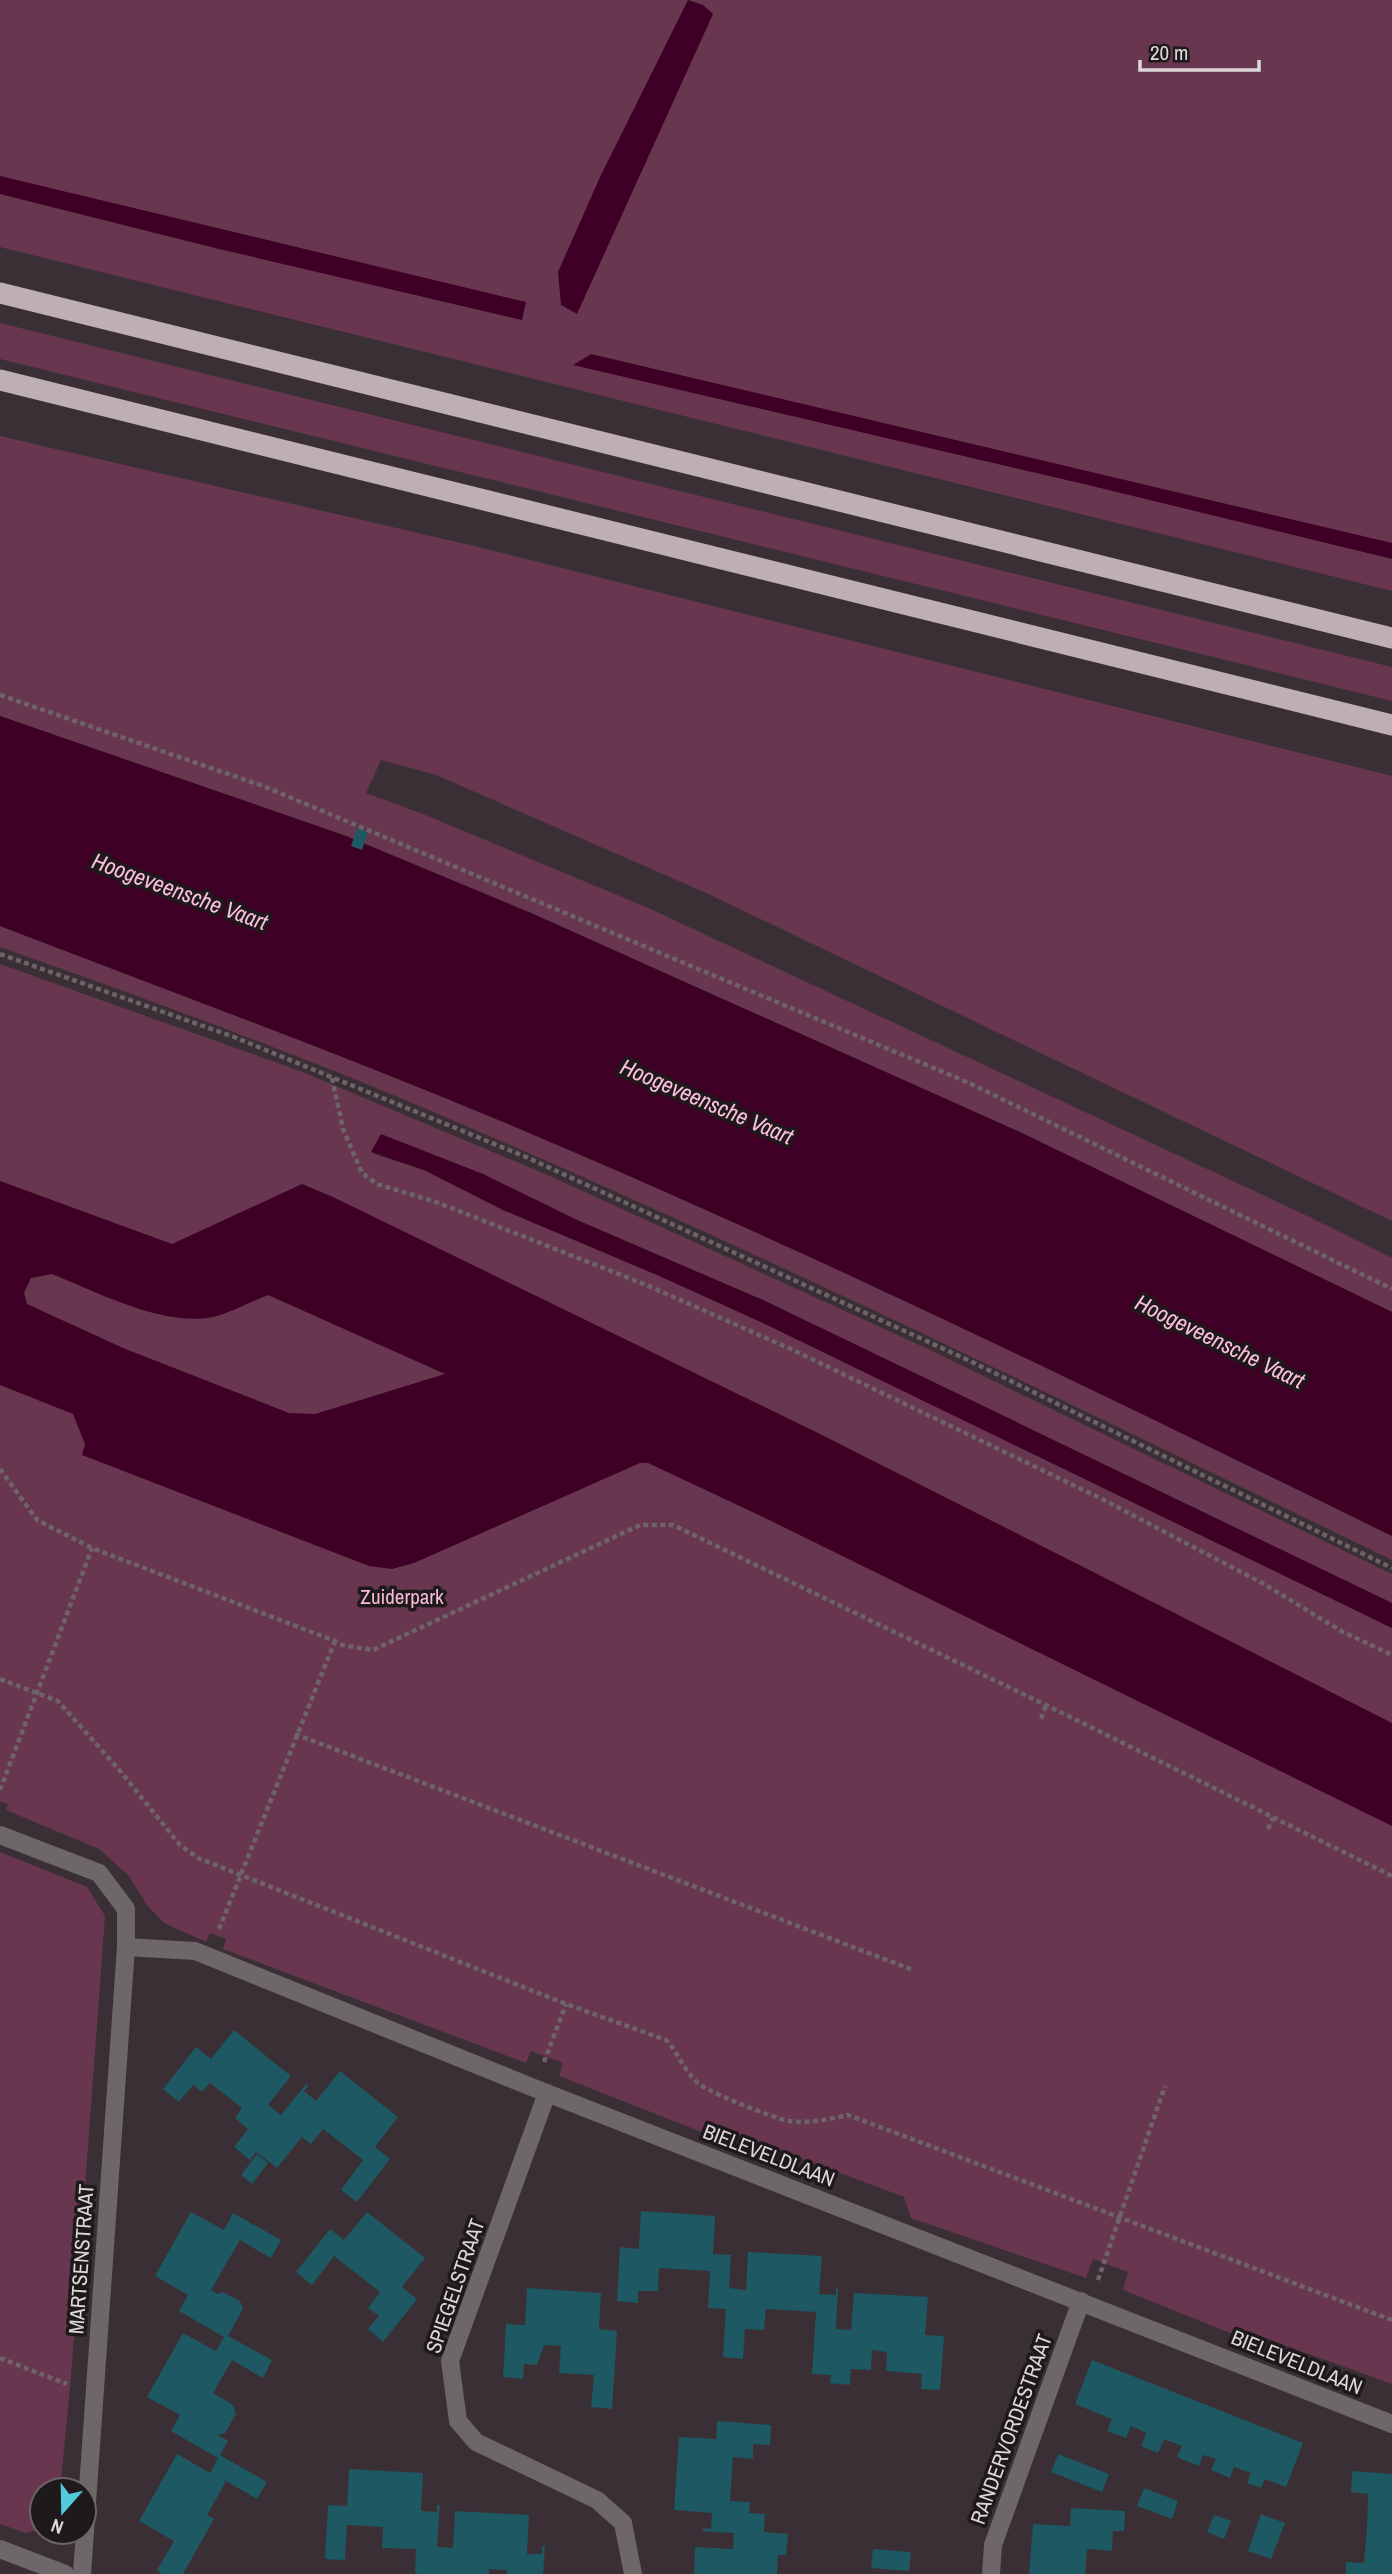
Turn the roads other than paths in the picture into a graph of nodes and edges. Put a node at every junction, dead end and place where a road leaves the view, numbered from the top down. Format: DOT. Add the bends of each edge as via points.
graph roads {
  1 [pos="0,293"];
  2 [pos="0,380"];
  3 [pos="1392,638"];
  4 [pos="1392,725"];
  5 [pos="0,1835"];
  6 [pos="126,1947"];
  7 [pos="541,2090"];
  8 [pos="1086,2303"];
  9 [pos="1392,2424"];
  10 [pos="0,2549"];
  11 [pos="65,2574"];
  12 [pos="82,2574"];
  13 [pos="633,2574"];
  14 [pos="991,2574"];
  1 -- 3 [label="highway"];
  2 -- 4 [label="highway"];
  5 -- 6 [label="street, MARTSENSTRAAT" via="99,1873 126,1909"];
  6 -- 7 [label="street, BIELEVELDLAAN" via="195,1951"];
  6 -- 12 [label="street, MARTSENSTRAAT"];
  7 -- 8 [label="street, BIELEVELDLAAN"];
  7 -- 13 [label="street, SPIEGELSTRAAT" via="450,2361 458,2421 476,2442 597,2500 623,2523"];
  8 -- 9 [label="street, BIELEVELDLAAN"];
  8 -- 14 [label="street, RANDERVORDESTRAAT" via="993,2545"];
  10 -- 11 [label="street"];
}
